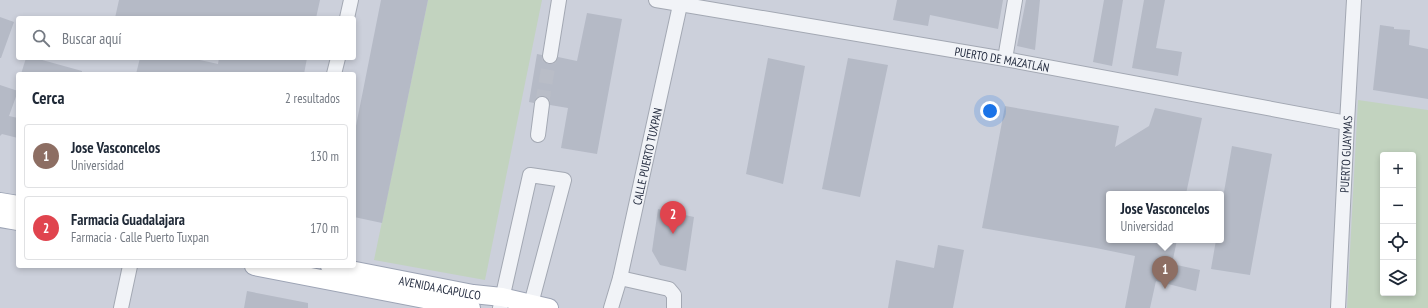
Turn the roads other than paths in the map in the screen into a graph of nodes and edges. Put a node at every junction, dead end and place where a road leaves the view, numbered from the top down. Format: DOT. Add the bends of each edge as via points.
graph roads {
  1 [pos="351,0"];
  2 [pos="560,0"];
  3 [pos="656,0"];
  4 [pos="1015,0"];
  5 [pos="1354,0"];
  6 [pos="680,5"];
  7 [pos="347,16"];
  8 [pos="550,56"];
  9 [pos="1005,59"];
  10 [pos="338,60"];
  11 [pos="334,72"];
  12 [pos="542,104"];
  13 [pos="1347,123"];
  14 [pos="538,134"];
  15 [pos="0,202"];
  16 [pos="16,205"];
  17 [pos="0,218"];
  18 [pos="16,222"];
  19 [pos="130,268"];
  20 [pos="265,268"];
  21 [pos="336,268"];
  22 [pos="620,278"];
  23 [pos="415,296"];
  24 [pos="501,303"];
  25 [pos="471,304"];
  26 [pos="530,304"];
  27 [pos="121,308"];
  28 [pos="549,308"];
  29 [pos="611,308"];
  30 [pos="674,308"];
  31 [pos="1338,308"];
  1 -- 7 [label="street"];
  2 -- 8 [label="street"];
  3 -- 6 [label="street, PUERTO DE MAZATLÁN"];
  4 -- 9 [label="street"];
  5 -- 13 [label="street, PUERTO GUAYMAS"];
  6 -- 9 [label="street, PUERTO DE MAZATLÁN"];
  6 -- 22 [label="street, CALLE PUERTO TUXPAN"];
  9 -- 13 [label="street, PUERTO DE MAZATLÁN"];
  10 -- 11 [label="street"];
  12 -- 14 [label="street"];
  13 -- 31 [label="street, PUERTO GUAYMAS"];
  15 -- 16 [label="main road"];
  17 -- 18 [label="main road"];
  19 -- 27 [label="street"];
  20 -- 23 [label="main road, AVENIDA ACAPULCO"];
  21 -- 23 [label="main road, AVENIDA ACAPULCO"];
  22 -- 29 [label="street, CALLE PUERTO TUXPAN"];
  22 -- 30 [label="street" via="669,289 674,296"];
  23 -- 25 [label="main road, AVENIDA ACAPULCO"];
  24 -- 25 [label="main road, AVENIDA ACAPULCO"];
  24 -- 26 [label="main road, AVENIDA ACAPULCO"];
  24 -- 26 [label="street" via="530,175 564,180"];
  26 -- 28 [label="main road, AVENIDA ACAPULCO"];
}
